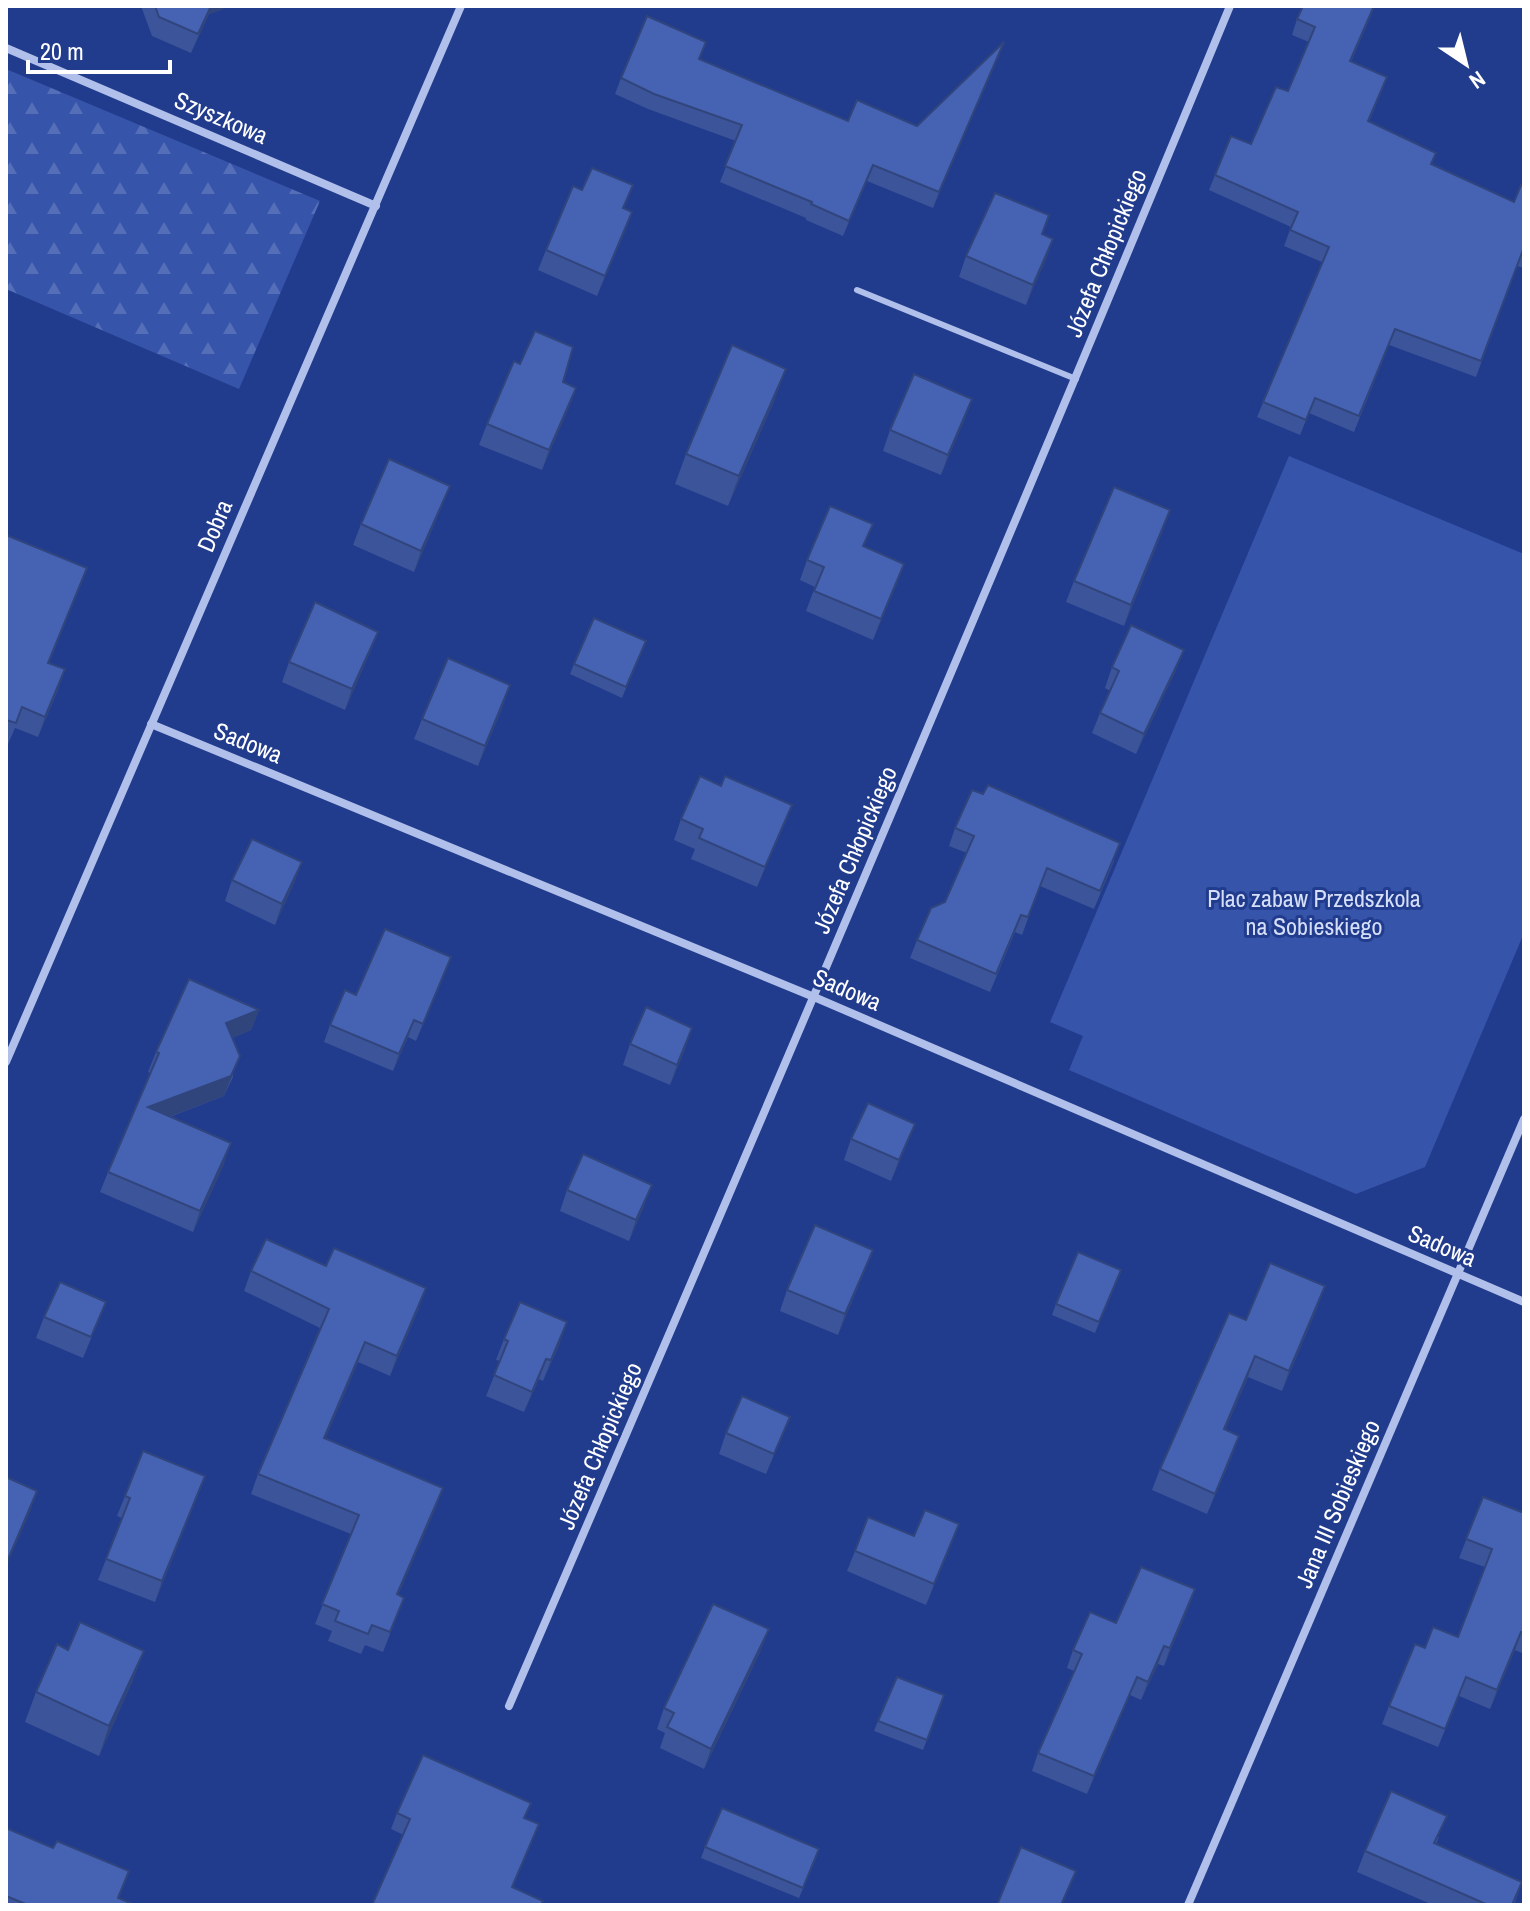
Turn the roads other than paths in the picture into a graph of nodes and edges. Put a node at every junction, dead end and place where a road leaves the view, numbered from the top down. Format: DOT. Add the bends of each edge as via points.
graph roads {
  1 [pos="461,6"];
  2 [pos="1230,6"];
  3 [pos="6,48"];
  4 [pos="376,206"];
  5 [pos="857,290"];
  6 [pos="1076,379"];
  7 [pos="151,724"];
  8 [pos="814,997"];
  9 [pos="6,1062"];
  10 [pos="1524,1119"];
  11 [pos="1458,1275"];
  12 [pos="1524,1302"];
  13 [pos="509,1706"];
  14 [pos="1188,1905"];
  1 -- 4 [label="street, Dobra"];
  2 -- 6 [label="street, Józefa Chłopickiego"];
  3 -- 4 [label="street, Szyszkowa"];
  4 -- 7 [label="street, Dobra"];
  5 -- 6 [label="lane"];
  6 -- 8 [label="street, Józefa Chłopickiego"];
  7 -- 8 [label="street, Sadowa"];
  7 -- 9 [label="street, Dobra"];
  8 -- 11 [label="street, Sadowa"];
  8 -- 13 [label="street, Józefa Chłopickiego"];
  10 -- 11 [label="street, Jana III Sobieskiego"];
  11 -- 12 [label="street, Sadowa"];
  11 -- 14 [label="street, Jana III Sobieskiego"];
}
